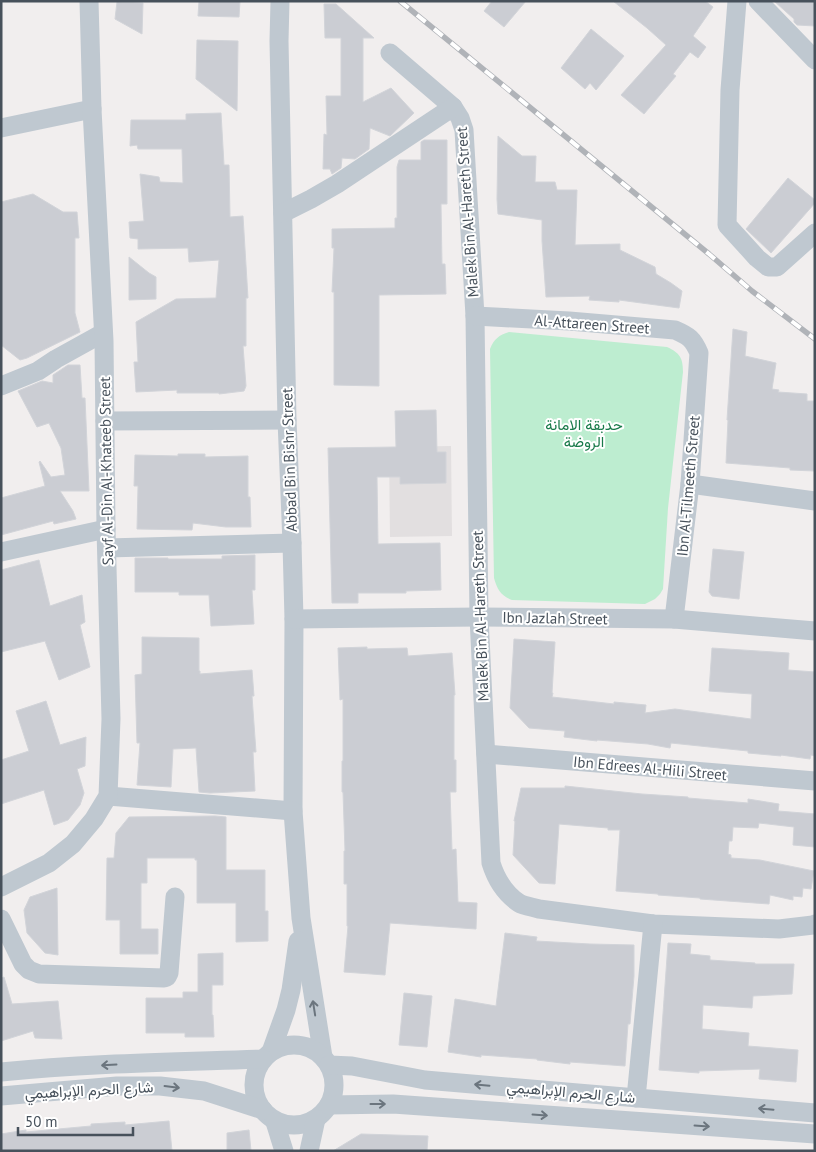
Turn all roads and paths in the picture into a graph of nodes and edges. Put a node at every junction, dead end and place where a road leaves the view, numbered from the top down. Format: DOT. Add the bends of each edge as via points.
graph roads {
  1 [pos="89,1"];
  2 [pos="280,1"];
  3 [pos="736,1"];
  4 [pos="758,1"];
  5 [pos="390,53"];
  6 [pos="815,60"];
  7 [pos="452,107"];
  8 [pos="92,109"];
  9 [pos="1,128"];
  10 [pos="283,213"];
  11 [pos="815,233"];
  12 [pos="475,316"];
  13 [pos="103,333"];
  14 [pos="699,353"];
  15 [pos="1,386"];
  16 [pos="287,420"];
  17 [pos="105,422"];
  18 [pos="690,484"];
  19 [pos="815,501"];
  20 [pos="106,539"];
  21 [pos="292,543"];
  22 [pos="1,552"];
  23 [pos="479,617"];
  24 [pos="294,619"];
  25 [pos="674,619"];
  26 [pos="815,631"];
  27 [pos="486,754"];
  28 [pos="815,782"];
  29 [pos="108,796"];
  30 [pos="293,811"];
  31 [pos="1,888"];
  32 [pos="175,898"];
  33 [pos="301,918"];
  34 [pos="1,919"];
  35 [pos="653,924"];
  36 [pos="815,924"];
  37 [pos="267,1056"];
  38 [pos="326,1061"];
  39 [pos="1,1072"];
  40 [pos="1,1096"];
  41 [pos="636,1098"];
  42 [pos="329,1105"];
  43 [pos="815,1113"];
  44 [pos="269,1116"];
  45 [pos="316,1119"];
  46 [pos="815,1134"];
  47 [pos="284,1151"];
  48 [pos="309,1151"];
  1 -- 8 [label="street, Sayf Al-Din Al-Khateeb Street"];
  2 -- 10 [label="street, Abbad Bin Bishr Street"];
  3 -- 11 [label="street" via="727,225 768,267 777,267"];
  4 -- 6 [label="street"];
  5 -- 7 [label="street, Malek Bin Al-Hareth Street"];
  7 -- 10 [label="street" via="337,184"];
  7 -- 12 [label="street, Malek Bin Al-Hareth Street" via="460,118 465,142"];
  8 -- 9 [label="street"];
  8 -- 13 [label="street, Sayf Al-Din Al-Khateeb Street"];
  10 -- 16 [label="street, Abbad Bin Bishr Street"];
  12 -- 14 [label="street, Al-Attareen Street" via="676,330 688,336"];
  12 -- 23 [label="street, Malek Bin Al-Hareth Street"];
  13 -- 15 [label="street" via="38,371"];
  13 -- 17 [label="street, Sayf Al-Din Al-Khateeb Street"];
  14 -- 18 [label="street, Ibn Al-Tilmeeth Street"];
  16 -- 17 [label="street"];
  16 -- 21 [label="street, Abbad Bin Bishr Street"];
  17 -- 20 [label="street, Sayf Al-Din Al-Khateeb Street"];
  18 -- 19 [label="street"];
  18 -- 25 [label="street, Ibn Al-Tilmeeth Street"];
  20 -- 21 [label="street"];
  20 -- 22 [label="street"];
  20 -- 29 [label="street, Sayf Al-Din Al-Khateeb Street" via="111,719"];
  21 -- 24 [label="street, Abbad Bin Bishr Street"];
  23 -- 24 [label="street, Ibn Jazlah Street"];
  23 -- 25 [label="street, Ibn Jazlah Street"];
  23 -- 27 [label="street, Malek Bin Al-Hareth Street"];
  24 -- 30 [label="street, Abbad Bin Bishr Street"];
  25 -- 26 [label="street, Ibn Jazlah Street"];
  27 -- 28 [label="street, Ibn Edrees Al-Hili Street"];
  27 -- 35 [label="street, Malek Bin Al-Hareth Street" via="491,863 506,892 520,904 539,909"];
  29 -- 30 [label="street"];
  29 -- 31 [label="street, Sayf Al-Din Al-Khateeb Street" via="73,844 49,863"];
  30 -- 33 [label="street, Abbad Bin Bishr Street"];
  32 -- 34 [label="street" via="169,973 164,978 39,974 23,964"];
  33 -- 37 [label="street, Abbad Bin Bishr Street" via="291,990"];
  38 -- 33 [label="street, Abbad Bin Bishr Street, one-way"];
  35 -- 36 [label="street, Malek Bin Al-Hareth Street" via="779,929"];
  35 -- 41 [label="street"];
  37 -- 38 [label="street" via="281,1047 292,1045 314,1050"];
  37 -- 39 [label="street, شارع الحرم الإبراهيمي, one-way"];
  37 -- 44 [label="street" via="256,1071 254,1085 256,1098"];
  41 -- 38 [label="street, شارع الحرم الإبراهيمي, one-way" via="425,1080"];
  38 -- 42 [label="street" via="334,1085"];
  40 -- 44 [label="street, شارع الحرم الإبراهيمي, one-way" via="118,1086 160,1086 204,1091"];
  43 -- 41 [label="street, شارع الحرم الإبراهيمي, one-way"];
  42 -- 45 [label="street"];
  42 -- 46 [label="street, شارع الحرم الإبراهيمي, one-way" via="393,1104"];
  44 -- 45 [label="street" via="298,1126"];
  44 -- 47 [label="street"];
  45 -- 48 [label="street"];
}
